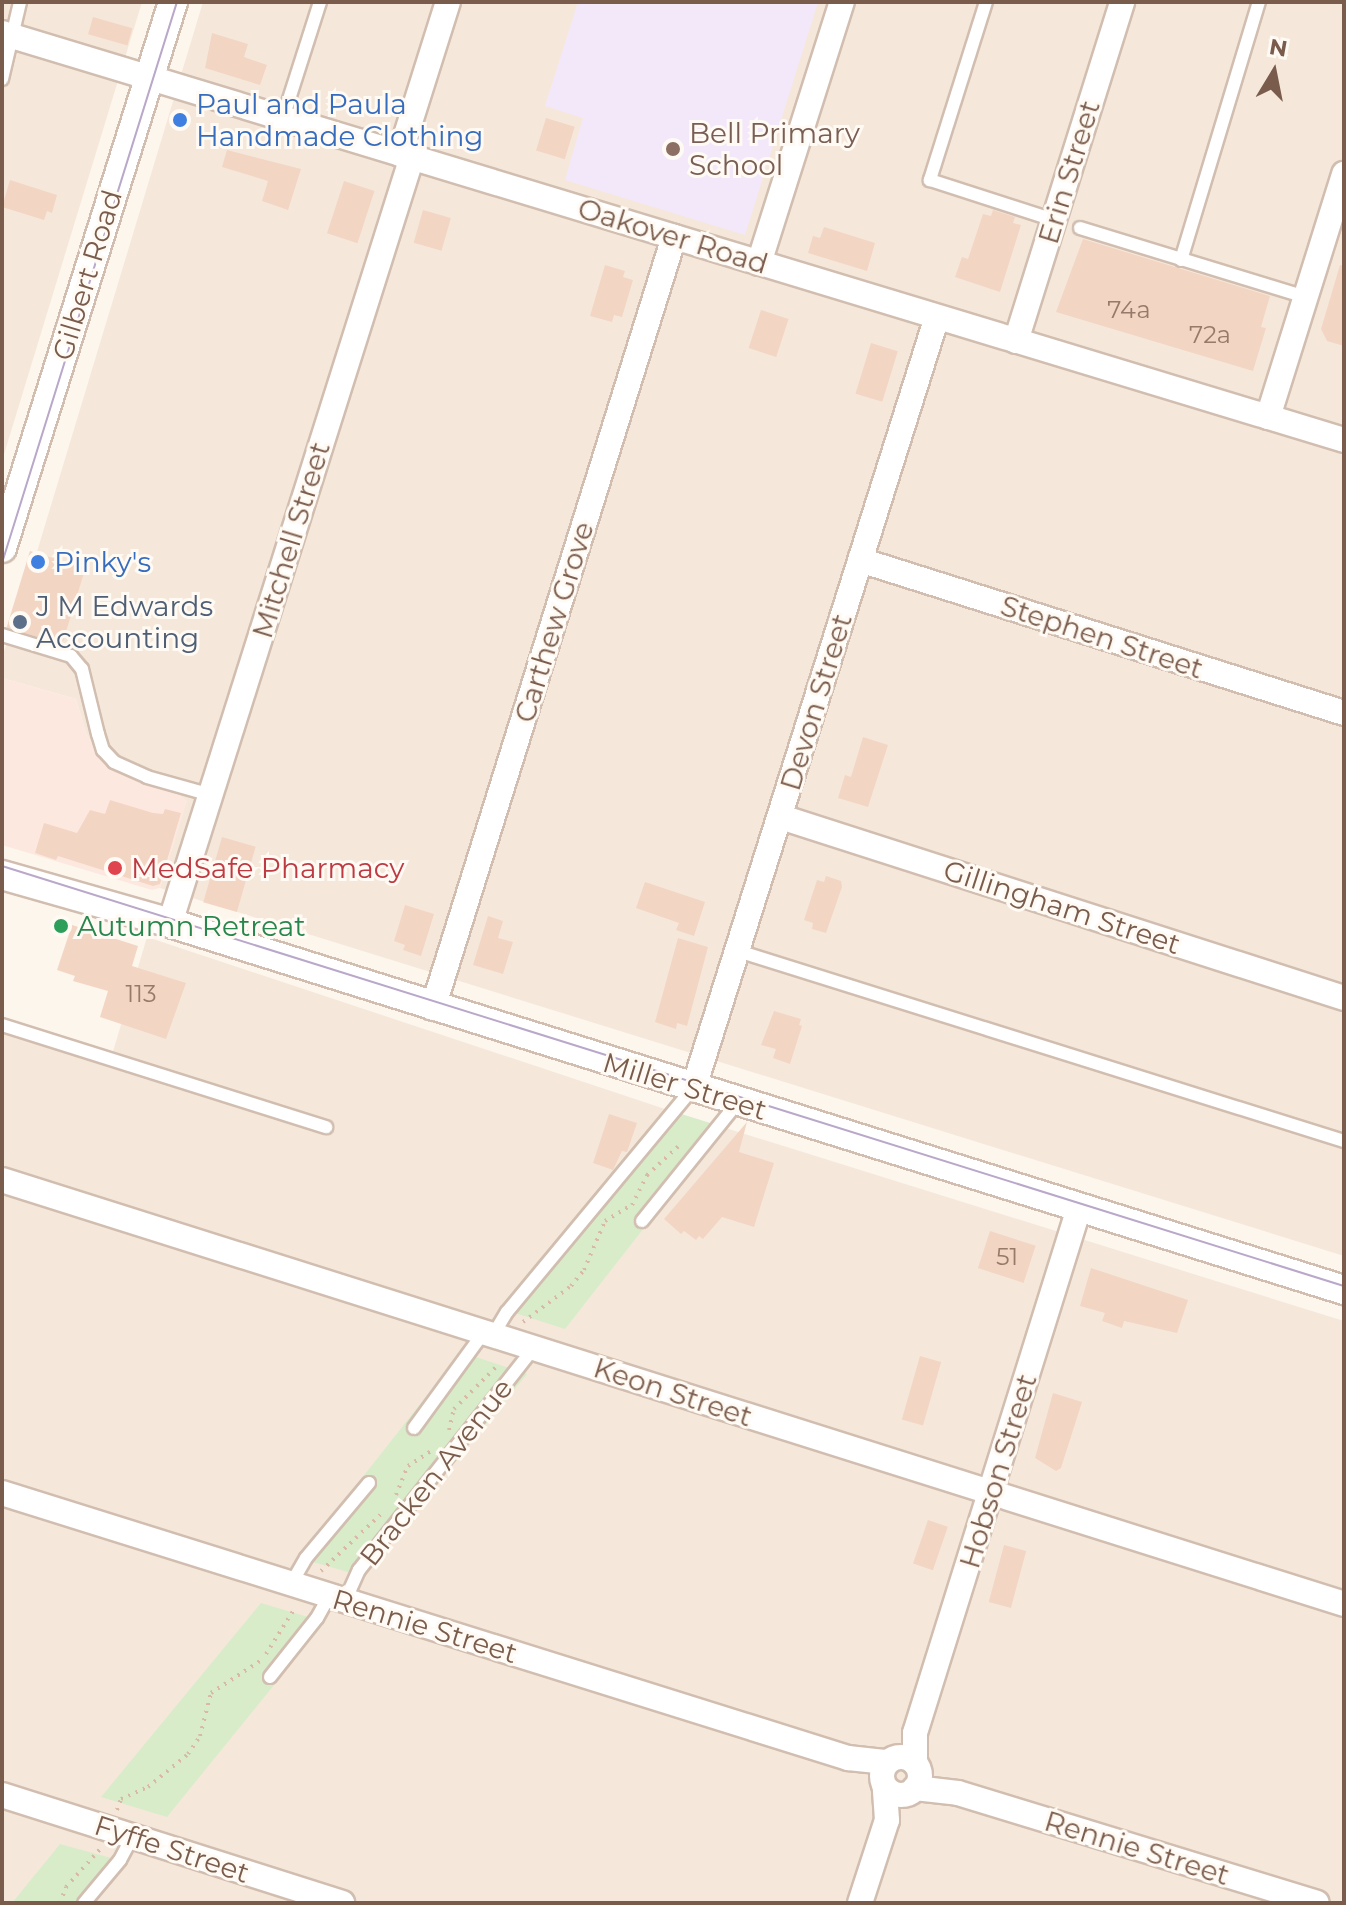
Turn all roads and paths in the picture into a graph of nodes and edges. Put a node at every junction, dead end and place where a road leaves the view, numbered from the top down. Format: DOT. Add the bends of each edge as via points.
graph roads {
  1 [pos="20,2"];
  2 [pos="173,2"];
  3 [pos="320,2"];
  4 [pos="448,2"];
  5 [pos="842,2"];
  6 [pos="986,2"];
  7 [pos="1122,2"];
  8 [pos="1259,2"];
  9 [pos="6,34"];
  10 [pos="149,78"];
  11 [pos="2,79"];
  12 [pos="283,118"];
  13 [pos="406,156"];
  14 [pos="1344,174"];
  15 [pos="1054,220"];
  16 [pos="1080,228"];
  17 [pos="674,237"];
  18 [pos="1181,260"];
  19 [pos="759,263"];
  20 [pos="1305,297"];
  21 [pos="937,317"];
  22 [pos="1016,341"];
  23 [pos="1268,417"];
  24 [pos="1344,440"];
  25 [pos="2,548"];
  26 [pos="860,560"];
  27 [pos="2,635"];
  28 [pos="1344,713"];
  29 [pos="211,795"];
  30 [pos="781,817"];
  31 [pos="10,874"];
  32 [pos="170,923"];
  33 [pos="738,951"];
  34 [pos="1344,998"];
  35 [pos="433,1008"];
  36 [pos="2,1025"];
  37 [pos="694,1087"];
  38 [pos="738,1102"];
  39 [pos="326,1127"];
  40 [pos="685,1140"];
  41 [pos="1344,1141"];
  42 [pos="2,1180"];
  43 [pos="1079,1208"];
  44 [pos="642,1221"];
  45 [pos="1344,1290"];
  46 [pos="506,1339"];
  47 [pos="414,1428"];
  48 [pos="446,1441"];
  49 [pos="436,1447"];
  50 [pos="369,1483"];
  51 [pos="2,1493"];
  52 [pos="992,1493"];
  53 [pos="318,1592"];
  54 [pos="1344,1604"];
  55 [pos="270,1677"];
  56 [pos="901,1776"];
  57 [pos="2,1795"];
  58 [pos="122,1832"];
  59 [pos="60,1903"];
  60 [pos="84,1903"];
  61 [pos="342,1903"];
  62 [pos="860,1903"];
  63 [pos="1317,1903"];
  1 -- 9 [label="lane"];
  2 -- 10 [label="street, Gilbert Road"];
  3 -- 12 [label="lane"];
  4 -- 13 [label="street, Mitchell Street"];
  5 -- 19 [label="street"];
  6 -- 15 [label="lane" via="930,180"];
  7 -- 15 [label="street, Erin Street"];
  8 -- 18 [label="lane"];
  9 -- 10 [label="street, Oakover Road"];
  9 -- 11 [label="lane" via="9,56"];
  10 -- 12 [label="street, Oakover Road"];
  10 -- 25 [label="street, Gilbert Road"];
  12 -- 13 [label="street, Oakover Road"];
  13 -- 17 [label="street, Oakover Road"];
  13 -- 29 [label="street, Mitchell Street"];
  14 -- 20 [label="street"];
  15 -- 22 [label="street, Erin Street"];
  16 -- 18 [label="lane"];
  17 -- 19 [label="street, Oakover Road"];
  17 -- 35 [label="street, Carthew Grove"];
  18 -- 20 [label="lane"];
  19 -- 21 [label="street, Oakover Road"];
  20 -- 23 [label="street"];
  21 -- 22 [label="street, Oakover Road"];
  21 -- 26 [label="street, Devon Street"];
  22 -- 23 [label="street, Oakover Road"];
  23 -- 24 [label="street, Oakover Road"];
  26 -- 28 [label="street, Stephen Street"];
  26 -- 30 [label="street, Devon Street"];
  27 -- 29 [label="lane" via="71,656 82,669 103,750 114,762"];
  29 -- 32 [label="street, Mitchell Street"];
  30 -- 33 [label="street, Devon Street"];
  30 -- 34 [label="street, Gillingham Street"];
  31 -- 32 [label="street, Miller Street"];
  32 -- 35 [label="street, Miller Street"];
  33 -- 37 [label="street, Devon Street"];
  33 -- 41 [label="lane"];
  35 -- 37 [label="street, Miller Street"];
  36 -- 39 [label="lane"];
  37 -- 38 [label="street, Miller Street"];
  37 -- 46 [label="lane" via="507,1312"];
  38 -- 43 [label="street, Miller Street"];
  38 -- 44 [label="lane"];
  40 -- 46 [label="path, Bracken Avenue" via="647,1175 632,1205 605,1221 584,1270 571,1286"];
  42 -- 46 [label="street, Keon Street"];
  43 -- 45 [label="street, Miller Street"];
  43 -- 52 [label="street, Hobson Street"];
  46 -- 47 [label="lane, Bracken Avenue"];
  46 -- 48 [label="path, Bracken Avenue" via="508,1358 454,1409"];
  46 -- 52 [label="street, Keon Street"];
  46 -- 53 [label="lane, Bracken Avenue" via="359,1570"];
  49 -- 53 [label="path, Bracken Avenue" via="408,1466 391,1504 335,1555"];
  50 -- 53 [label="lane, Bracken Avenue" via="306,1558"];
  51 -- 53 [label="street, Rennie Street"];
  52 -- 54 [label="street, Keon Street"];
  52 -- 56 [label="street, Hobson Street"];
  53 -- 55 [label="lane, Bracken Avenue" via="317,1618"];
  53 -- 56 [label="street, Rennie Street"];
  53 -- 58 [label="path, Bracken Avenue" via="260,1661 211,1693 200,1736 188,1754 148,1787 121,1799"];
  56 -- 62 [label="street, Hobson Street"];
  56 -- 63 [label="street, Rennie Street"];
  57 -- 58 [label="street, Fyffe Street"];
  58 -- 59 [label="path, Bracken Avenue" via="102,1846 66,1887"];
  58 -- 60 [label="lane" via="120,1860"];
  58 -- 61 [label="street, Fyffe Street"];
}
